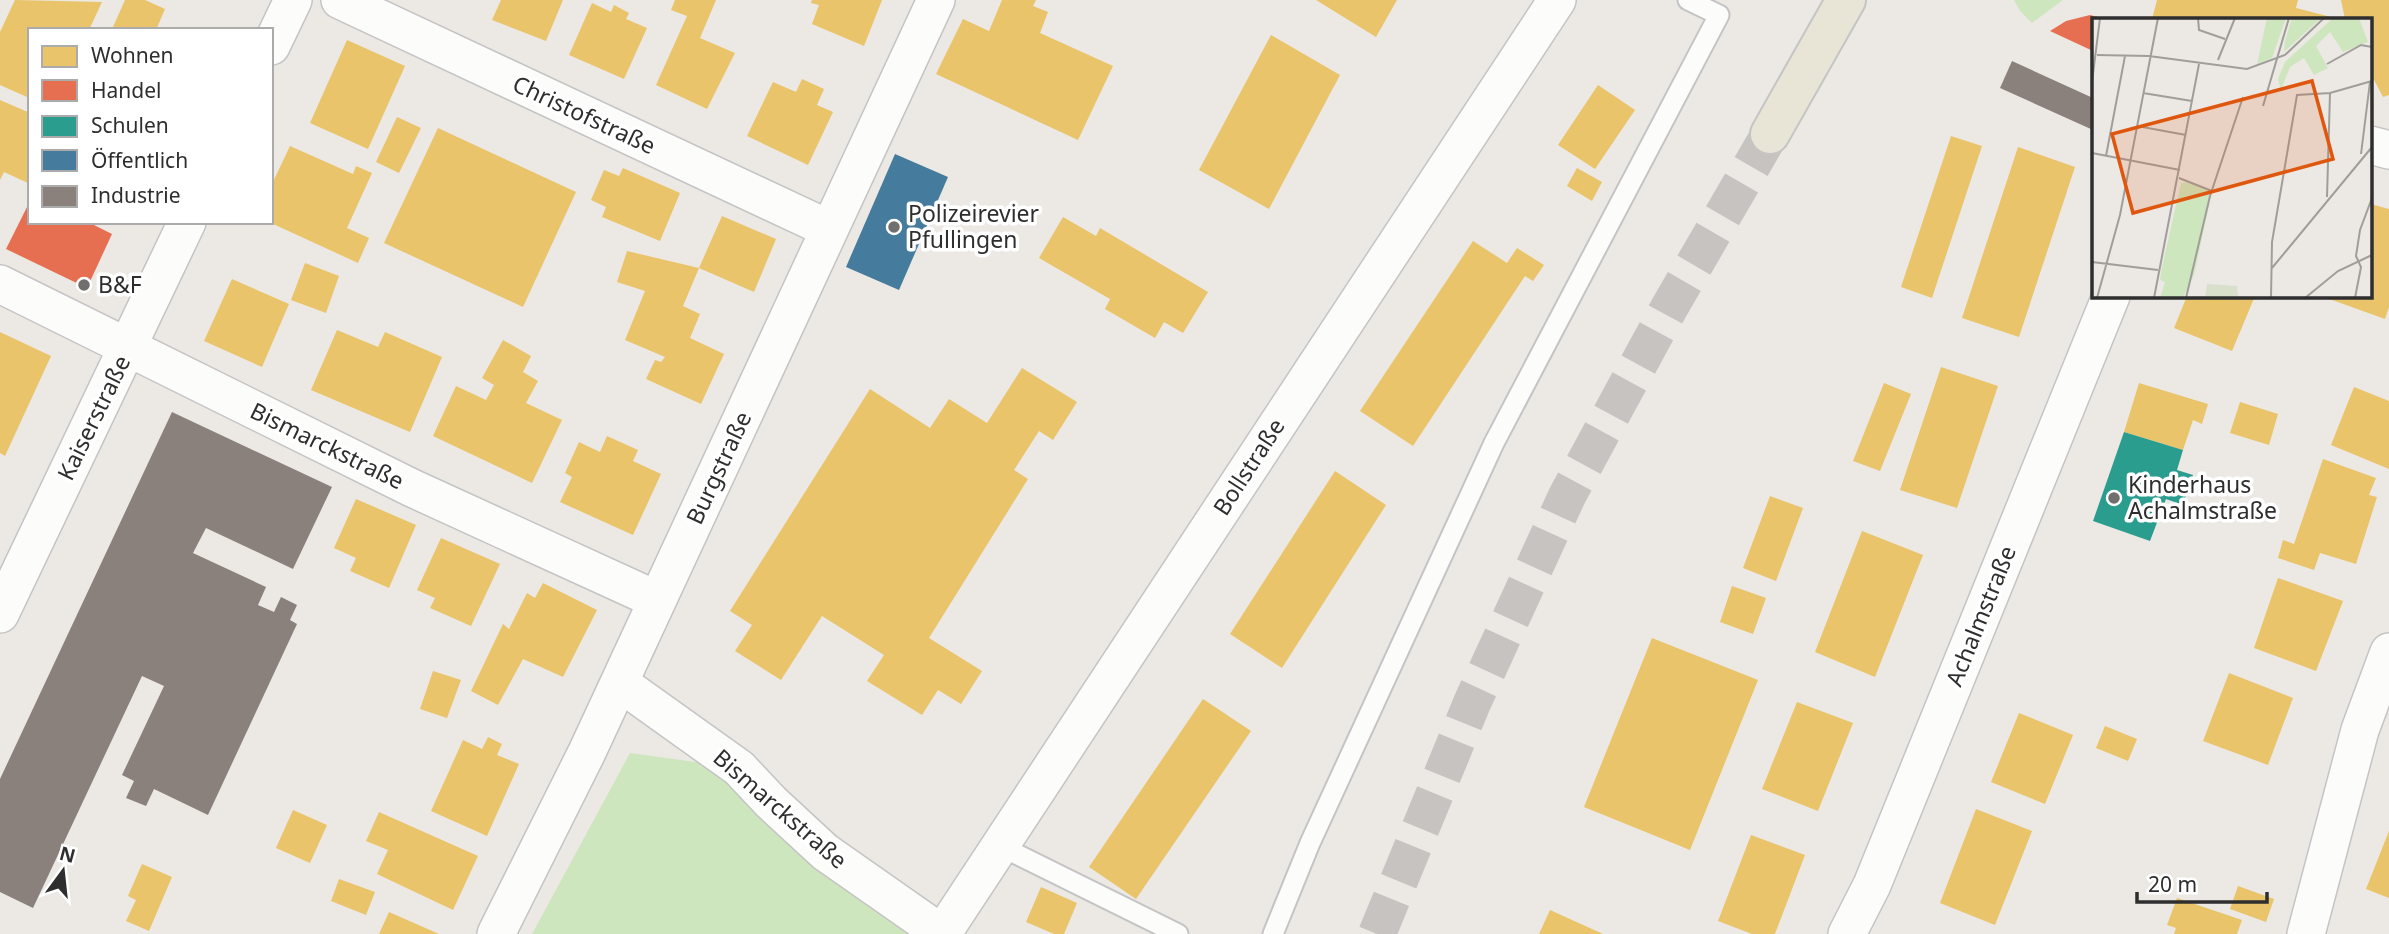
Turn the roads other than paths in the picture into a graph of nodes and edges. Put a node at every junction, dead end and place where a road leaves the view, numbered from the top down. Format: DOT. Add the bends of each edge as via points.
graph roads {
  1 [pos="293,0"];
  2 [pos="340,0"];
  3 [pos="936,0"];
  4 [pos="1557,0"];
  5 [pos="1688,0"];
  6 [pos="1846,0"];
  7 [pos="273,42"];
  8 [pos="1770,134"];
  9 [pos="2372,146"];
  10 [pos="2389,150"];
  11 [pos="186,224"];
  12 [pos="830,229"];
  13 [pos="0,284"];
  14 [pos="2110,298"];
  15 [pos="127,349"];
  16 [pos="657,600"];
  17 [pos="0,614"];
  18 [pos="2389,652"];
  19 [pos="620,683"];
  20 [pos="1000,846"];
  21 [pos="496,934"];
  22 [pos="942,934"];
  23 [pos="1178,934"];
  24 [pos="1273,934"];
  25 [pos="1847,934"];
  26 [pos="2306,934"];
  1 -- 7 [label="street"];
  2 -- 12 [label="street, Christofstraße"];
  3 -- 12 [label="street, Burgstraße"];
  4 -- 20 [label="street, Bollstraße"];
  5 -- 24 [label="lane" via="1719,15 1494,443 1310,842"];
  6 -- 8 [label="main road"];
  9 -- 10 [label="street"];
  11 -- 15 [label="street, Kaiserstraße"];
  12 -- 16 [label="street, Burgstraße"];
  13 -- 15 [label="street, Bismarckstraße"];
  14 -- 25 [label="street, Achalmstraße" via="1872,885"];
  15 -- 16 [label="street, Bismarckstraße" via="412,488"];
  15 -- 17 [label="street, Kaiserstraße"];
  16 -- 19 [label="street, Burgstraße"];
  18 -- 26 [label="street" via="2360,730"];
  19 -- 21 [label="street, Burgstraße"];
  19 -- 22 [label="street, Bismarckstraße" via="739,768 825,852"];
  20 -- 22 [label="street, Bollstraße"];
  20 -- 23 [label="lane"];
}
